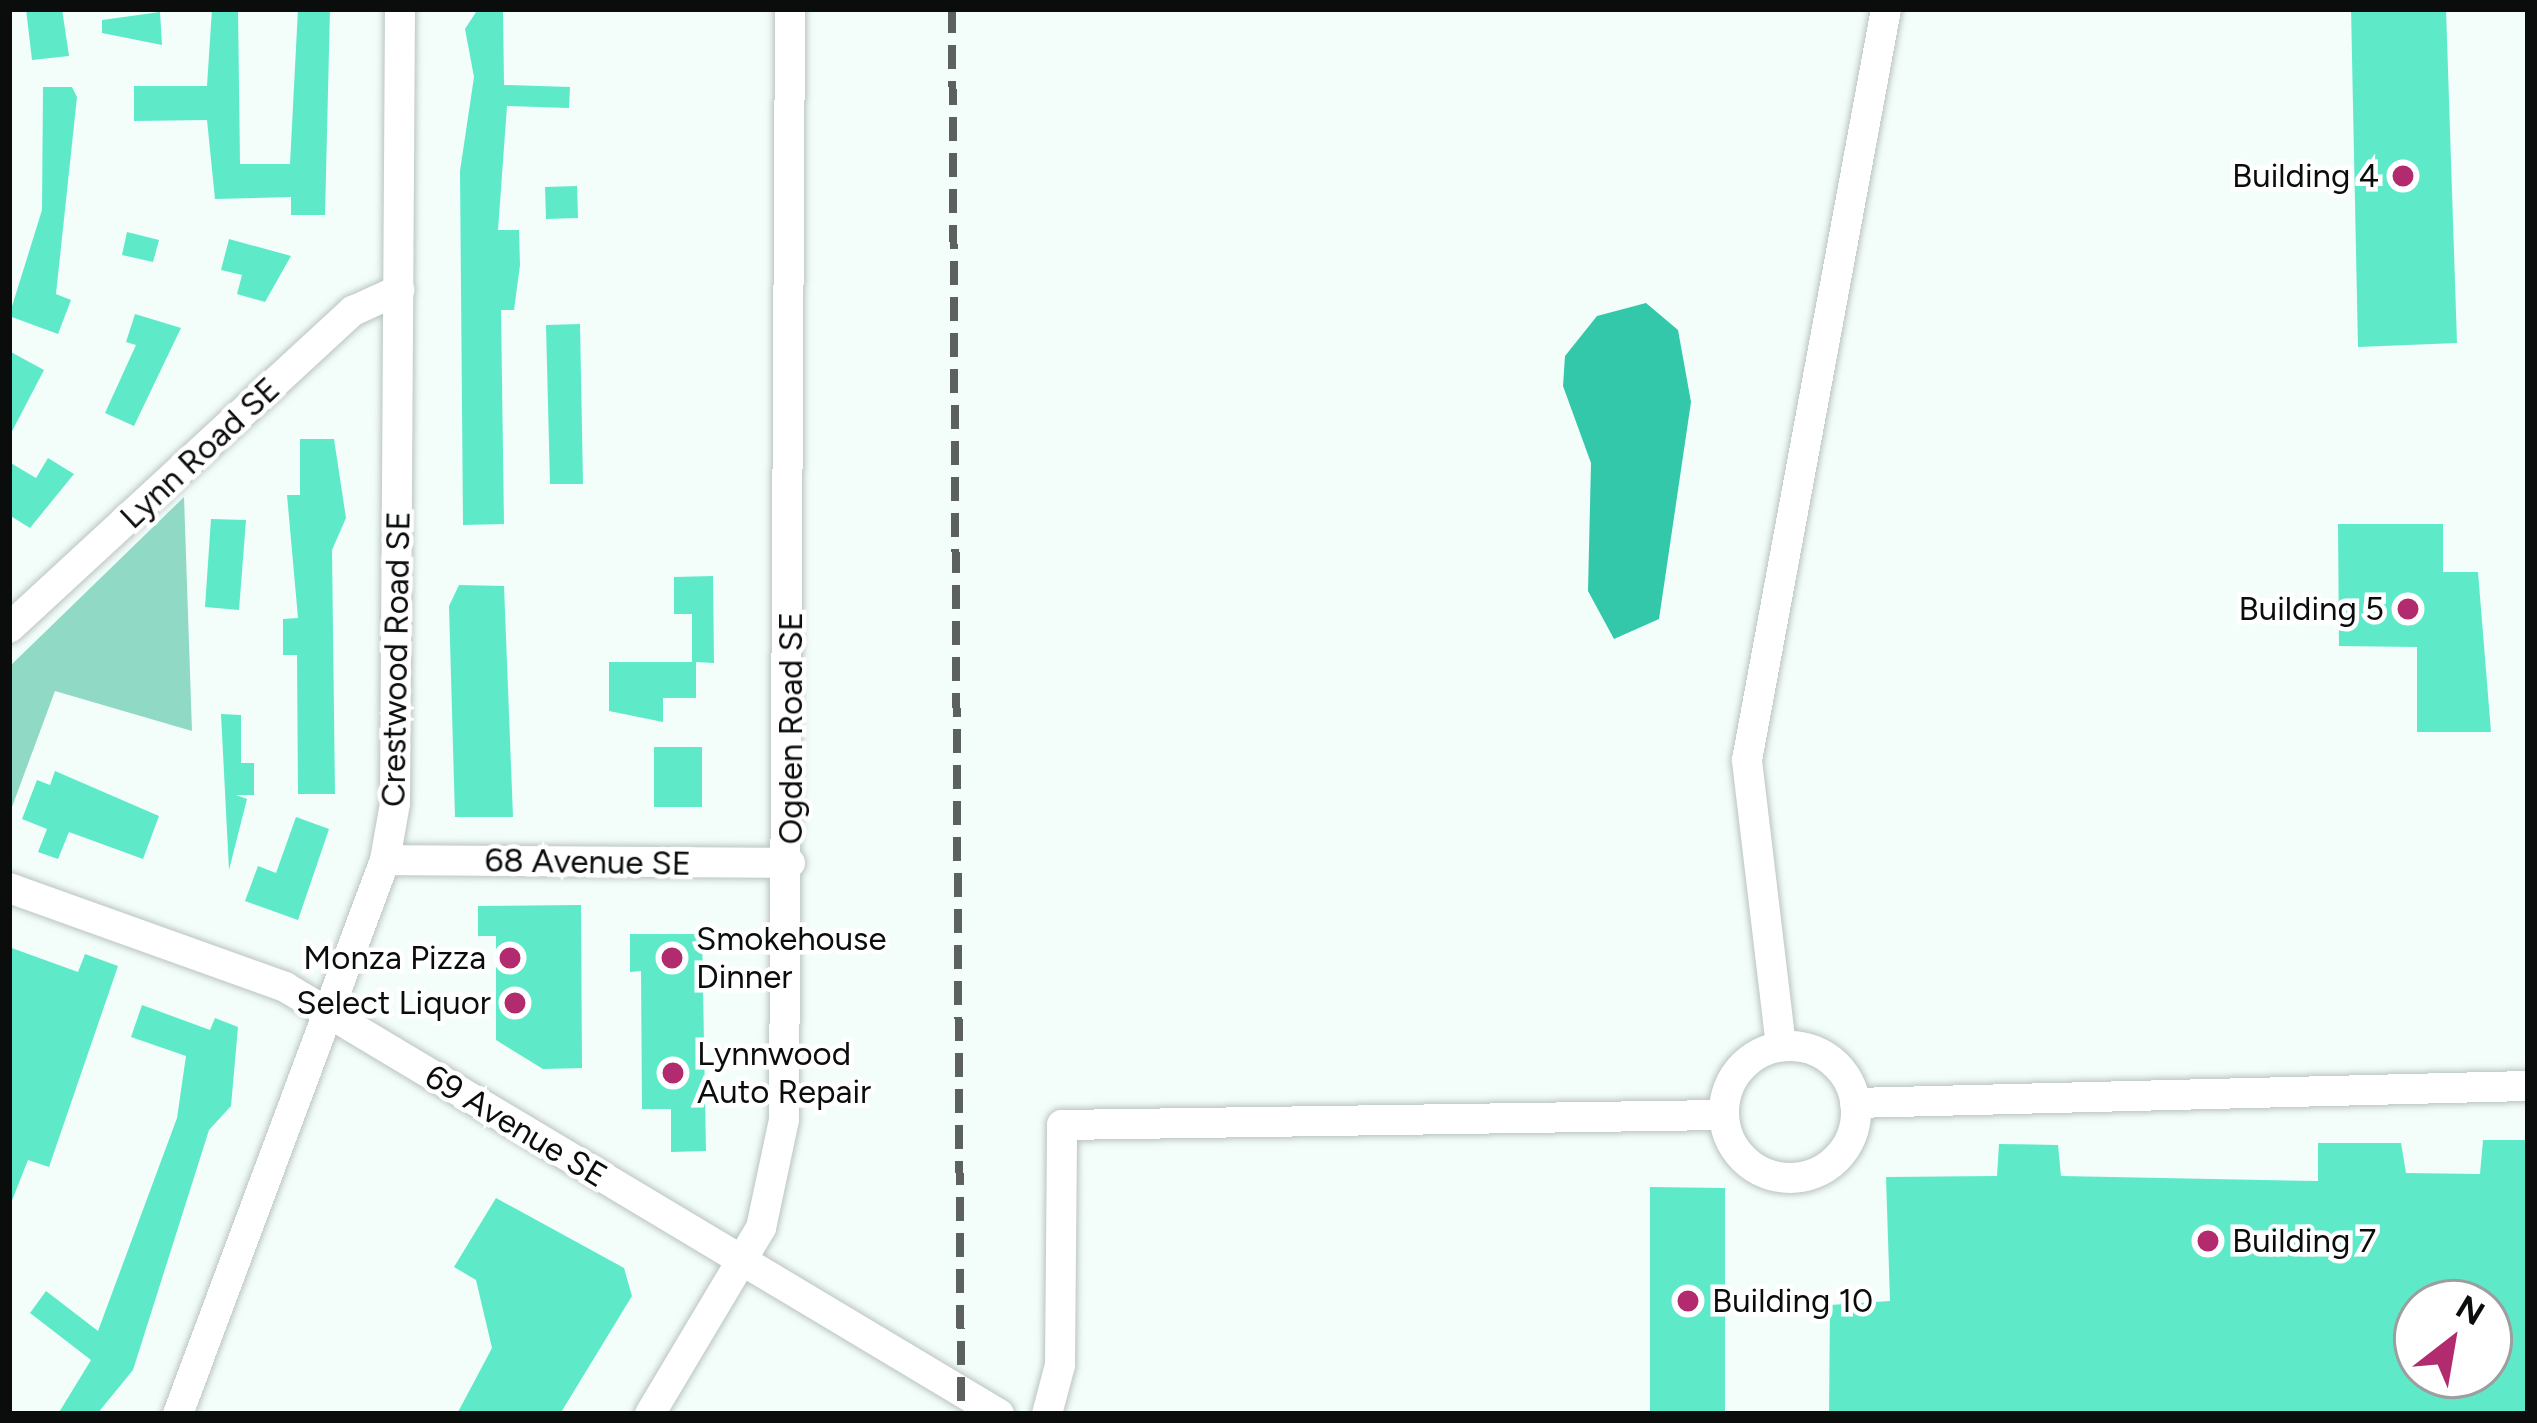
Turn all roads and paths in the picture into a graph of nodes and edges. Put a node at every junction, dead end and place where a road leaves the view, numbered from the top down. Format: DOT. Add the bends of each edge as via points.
graph roads {
  1 [pos="400,9"];
  2 [pos="790,9"];
  3 [pos="1886,9"];
  4 [pos="399,290"];
  5 [pos="9,628"];
  6 [pos="386,860"];
  7 [pos="790,863"];
  8 [pos="9,888"];
  9 [pos="327,1012"];
  10 [pos="1781,1046"];
  11 [pos="2528,1086"];
  12 [pos="1855,1103"];
  13 [pos="1723,1115"];
  14 [pos="742,1262"];
  15 [pos="178,1414"];
  16 [pos="650,1414"];
  17 [pos="999,1414"];
  18 [pos="1047,1414"];
  1 -- 4 [label="street, Crestwood Road SE"];
  2 -- 7 [label="street, Ogden Road SE"];
  3 -- 10 [label="street" via="1747,760"];
  4 -- 5 [label="street, Lynn Road SE" via="353,311"];
  4 -- 6 [label="street, Crestwood Road SE" via="401,728"];
  6 -- 7 [label="street, 68 Avenue SE"];
  6 -- 9 [label="street, Crestwood Road SE"];
  7 -- 14 [label="street, Ogden Road SE" via="784,1120 772,1195"];
  8 -- 9 [label="street, 69 Avenue SE" via="251,971"];
  9 -- 14 [label="street, 69 Avenue SE"];
  9 -- 15 [label="street, Crestwood Road SE"];
  10 -- 12 [label="street" via="1826,1056"];
  10 -- 13 [label="street" via="1744,1063"];
  11 -- 12 [label="street"];
  12 -- 13 [label="street" via="1845,1149 1791,1179 1748,1164"];
  13 -- 18 [label="street" via="1062,1125 1060,1365"];
  14 -- 16 [label="street, Ogden Road SE"];
  14 -- 17 [label="street, 69 Avenue SE"];
}
